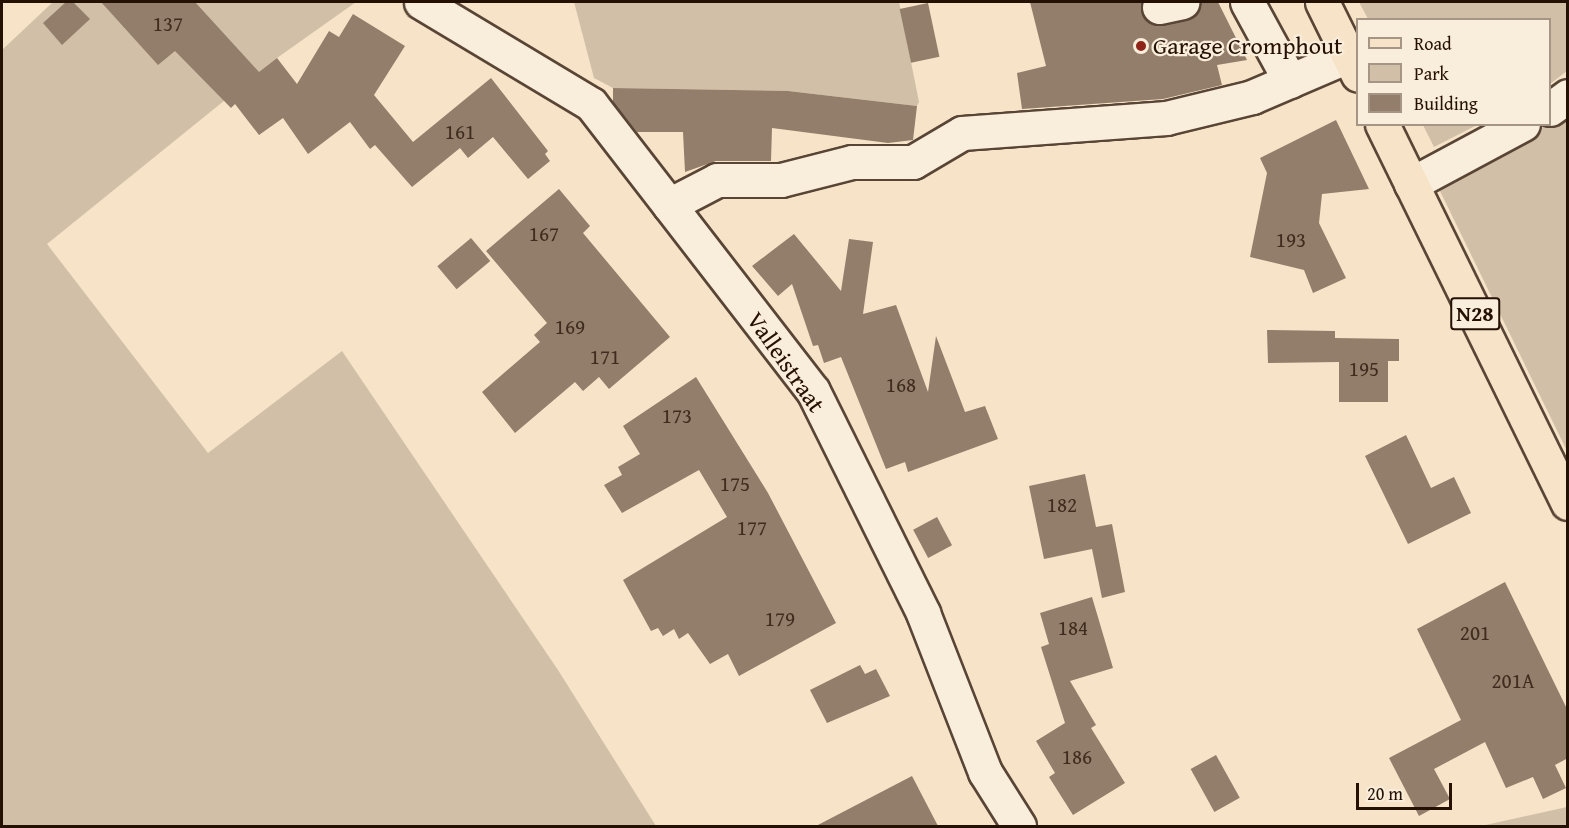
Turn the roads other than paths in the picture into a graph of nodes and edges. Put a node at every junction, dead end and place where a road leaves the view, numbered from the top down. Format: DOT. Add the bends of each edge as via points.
graph roads {
  1 [pos="421,2"];
  2 [pos="1247,2"];
  3 [pos="1322,2"];
  4 [pos="1353,65"];
  5 [pos="1290,81"];
  6 [pos="1568,96"];
  7 [pos="1551,108"];
  8 [pos="1383,126"];
  9 [pos="1519,126"];
  10 [pos="1411,184"];
  11 [pos="669,206"];
  12 [pos="1568,503"];
  13 [pos="1019,826"];
  1 -- 11 [label="street, Valleistraat" via="591,104"];
  2 -- 5 [label="street"];
  3 -- 4 [label="main road"];
  4 -- 5 [label="street"];
  5 -- 11 [label="street" via="1252,97 1166,118 962,133 912,162 852,162 781,180 717,180"];
  6 -- 7 [label="street"];
  8 -- 10 [label="main road, N28"];
  9 -- 10 [label="street"];
  10 -- 12 [label="main road, N28"];
  11 -- 13 [label="street, Valleistraat" via="813,391 923,613 985,772"];
}
